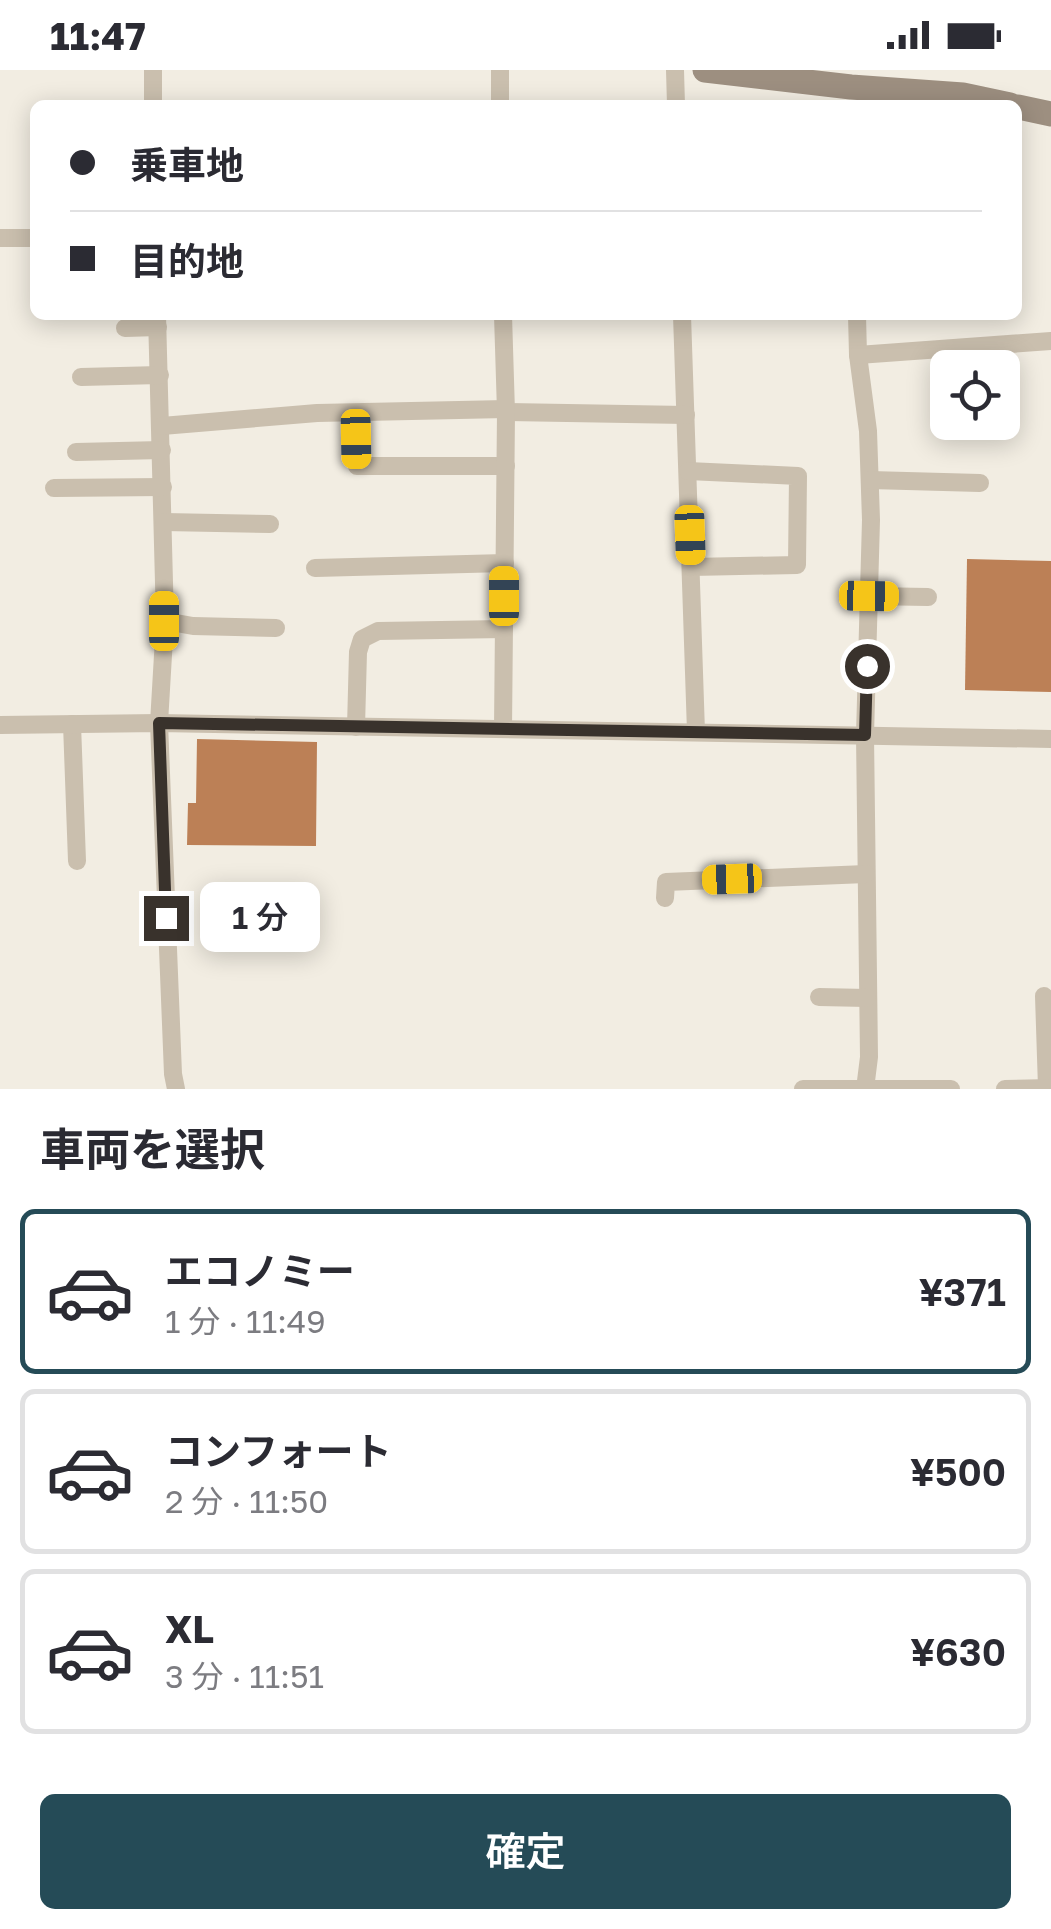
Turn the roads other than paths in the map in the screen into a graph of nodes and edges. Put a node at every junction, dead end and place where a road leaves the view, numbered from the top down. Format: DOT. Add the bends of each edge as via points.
graph roads {
  1 [pos="152,70"];
  2 [pos="500,70"];
  3 [pos="675,70"];
  4 [pos="706,70"];
  5 [pos="851,96"];
  6 [pos="153,100"];
  7 [pos="500,100"];
  8 [pos="676,100"];
  9 [pos="986,100"];
  10 [pos="1022,108"];
  11 [pos="1051,114"];
  12 [pos="0,238"];
  13 [pos="30,238"];
  14 [pos="503,320"];
  15 [pos="682,320"];
  16 [pos="857,320"];
  17 [pos="157,321"];
  18 [pos="125,328"];
  19 [pos="1051,341"];
  20 [pos="858,355"];
  21 [pos="160,374"];
  22 [pos="81,377"];
  23 [pos="506,411"];
  24 [pos="356,412"];
  25 [pos="686,414"];
  26 [pos="162,426"];
  27 [pos="162,450"];
  28 [pos="76,452"];
  29 [pos="506,466"];
  30 [pos="688,471"];
  31 [pos="870,480"];
  32 [pos="980,482"];
  33 [pos="164,487"];
  34 [pos="54,488"];
  35 [pos="164,522"];
  36 [pos="270,524"];
  37 [pos="505,563"];
  38 [pos="690,567"];
  39 [pos="314,568"];
  40 [pos="869,596"];
  41 [pos="928,597"];
  42 [pos="164,621"];
  43 [pos="276,628"];
  44 [pos="504,629"];
  45 [pos="159,723"];
  46 [pos="72,724"];
  47 [pos="0,725"];
  48 [pos="356,727"];
  49 [pos="503,729"];
  50 [pos="696,732"];
  51 [pos="865,735"];
  52 [pos="1051,739"];
  53 [pos="77,861"];
  54 [pos="866,874"];
  55 [pos="665,898"];
  56 [pos="1044,996"];
  57 [pos="820,997"];
  58 [pos="867,998"];
  59 [pos="865,1088"];
  60 [pos="1049,1088"];
  61 [pos="176,1089"];
  62 [pos="804,1089"];
  63 [pos="951,1089"];
  64 [pos="1005,1089"];
  1 -- 6 [label="street"];
  2 -- 7 [label="street"];
  3 -- 8 [label="street"];
  4 -- 5 [label="main road"];
  5 -- 9 [label="main road"];
  10 -- 11 [label="main road"];
  12 -- 13 [label="street"];
  14 -- 23 [label="street"];
  15 -- 25 [label="street"];
  16 -- 20 [label="street"];
  17 -- 18 [label="street"];
  17 -- 21 [label="street"];
  19 -- 20 [label="street"];
  20 -- 31 [label="street"];
  21 -- 22 [label="street"];
  21 -- 26 [label="street"];
  23 -- 24 [label="street"];
  23 -- 25 [label="street"];
  23 -- 29 [label="street"];
  24 -- 26 [label="street"];
  24 -- 29 [label="street" via="357,466"];
  25 -- 30 [label="street"];
  26 -- 27 [label="street"];
  27 -- 28 [label="street"];
  27 -- 33 [label="street"];
  29 -- 37 [label="street"];
  30 -- 38 [label="street"];
  30 -- 38 [label="street" via="798,476 797,564"];
  31 -- 32 [label="street"];
  31 -- 40 [label="street"];
  33 -- 34 [label="street"];
  33 -- 35 [label="street"];
  35 -- 36 [label="street"];
  35 -- 42 [label="street"];
  37 -- 39 [label="street"];
  37 -- 44 [label="street"];
  38 -- 50 [label="street"];
  40 -- 41 [label="street"];
  40 -- 51 [label="street"];
  42 -- 43 [label="street"];
  42 -- 45 [label="street"];
  44 -- 48 [label="street" via="378,632 362,640"];
  44 -- 49 [label="street"];
  45 -- 46 [label="street"];
  45 -- 48 [label="street"];
  45 -- 61 [label="street"];
  46 -- 47 [label="street"];
  46 -- 53 [label="street"];
  48 -- 49 [label="street"];
  49 -- 50 [label="street"];
  50 -- 51 [label="street"];
  51 -- 52 [label="street"];
  51 -- 54 [label="street"];
  54 -- 55 [label="street" via="666,882"];
  54 -- 58 [label="street"];
  56 -- 60 [label="street"];
  57 -- 58 [label="street"];
  58 -- 59 [label="street"];
  59 -- 62 [label="street"];
  59 -- 63 [label="street"];
  60 -- 64 [label="street"];
}
